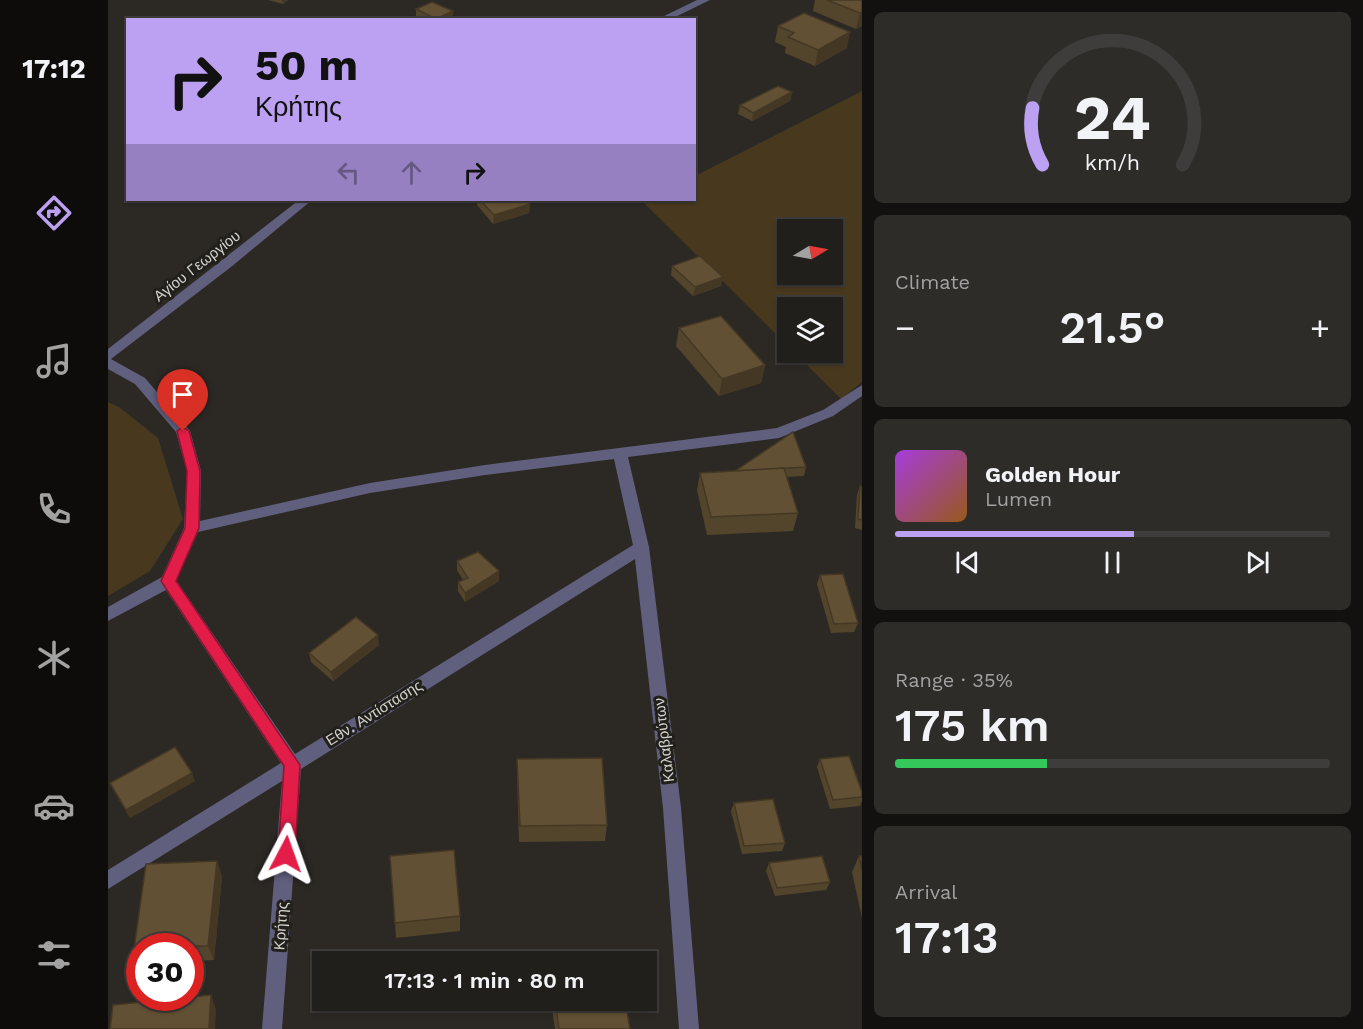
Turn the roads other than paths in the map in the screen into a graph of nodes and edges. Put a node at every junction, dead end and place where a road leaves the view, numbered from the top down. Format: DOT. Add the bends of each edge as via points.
graph roads {
  1 [pos="705,0"];
  2 [pos="664,18"];
  3 [pos="305,201"];
  4 [pos="108,356"];
  5 [pos="108,363"];
  6 [pos="862,390"];
  7 [pos="620,453"];
  8 [pos="192,528"];
  9 [pos="641,547"];
  10 [pos="168,581"];
  11 [pos="108,615"];
  12 [pos="292,765"];
  13 [pos="108,880"];
  14 [pos="272,1029"];
  15 [pos="689,1029"];
  1 -- 2 [label="street"];
  3 -- 4 [label="street, Αγίου Γεωργίου"];
  5 -- 8 [label="street" via="140,381 183,431 194,471"];
  6 -- 7 [label="street" via="828,413 779,433"];
  7 -- 8 [label="street" via="370,488"];
  7 -- 9 [label="street, Καλαβρύτων"];
  8 -- 10 [label="street"];
  9 -- 12 [label="street, Εθν. Αντίστασης"];
  9 -- 15 [label="street, Καλαβρύτων" via="672,808"];
  10 -- 11 [label="street"];
  10 -- 12 [label="street"];
  12 -- 13 [label="street, Εθν. Αντίστασης"];
  12 -- 14 [label="street, Κρήτης"];
}
